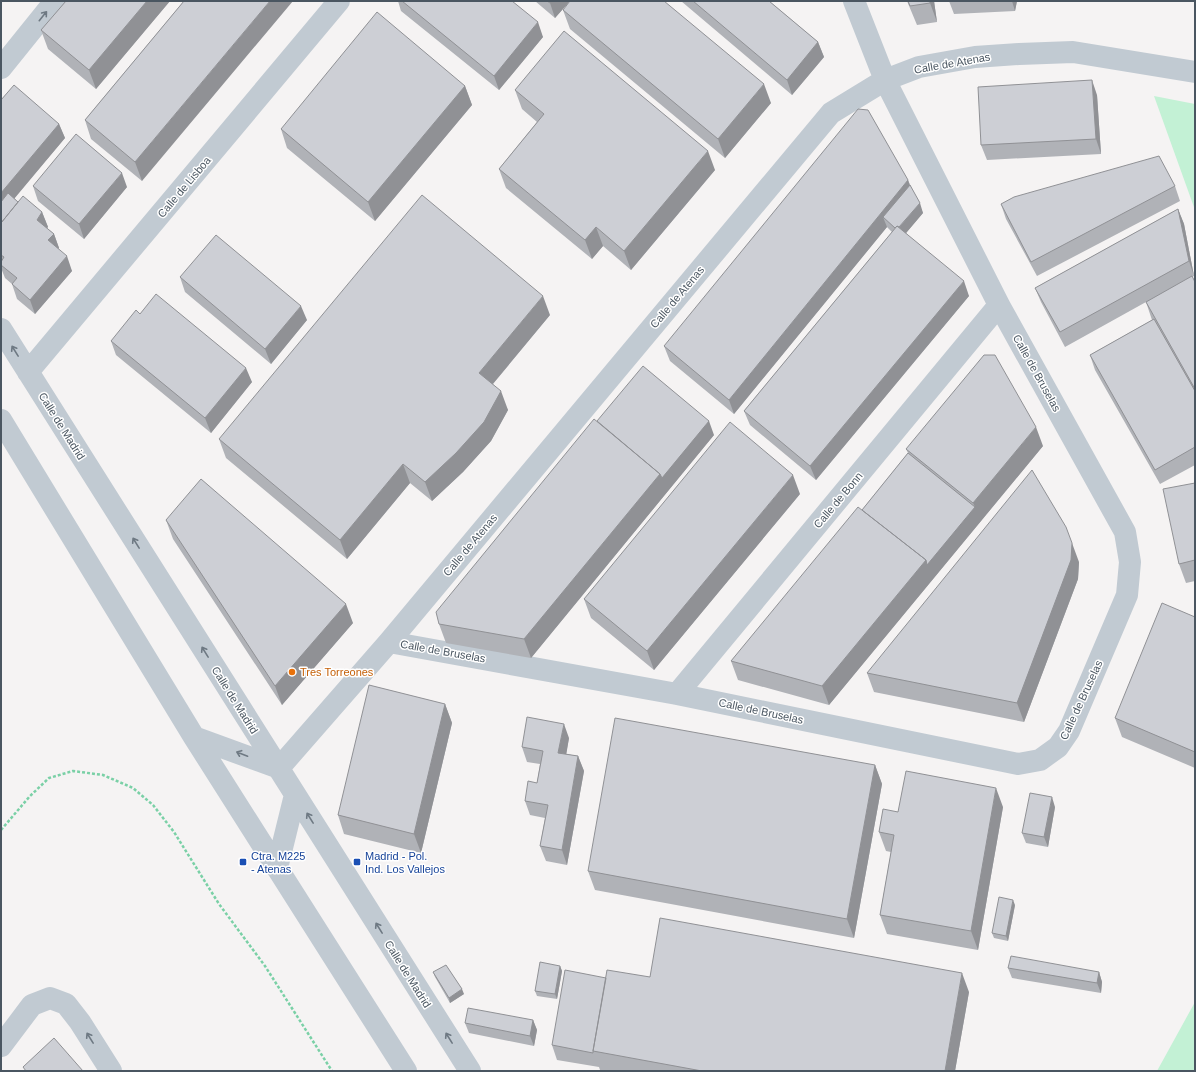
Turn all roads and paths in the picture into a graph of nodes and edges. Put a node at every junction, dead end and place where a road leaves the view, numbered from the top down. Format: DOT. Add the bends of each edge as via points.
graph roads {
  1 [pos="55,1"];
  2 [pos="339,1"];
  3 [pos="854,1"];
  4 [pos="22,42"];
  5 [pos="1,52"];
  6 [pos="1,68"];
  7 [pos="1195,72"];
  8 [pos="885,80"];
  9 [pos="999,305"];
  10 [pos="1,329"];
  11 [pos="28,372"];
  12 [pos="1,420"];
  13 [pos="389,642"];
  14 [pos="677,694"];
  15 [pos="194,737"];
  16 [pos="279,768"];
  17 [pos="295,795"];
  18 [pos="1,830"];
  19 [pos="277,868"];
  20 [pos="1,1046"];
  21 [pos="111,1071"];
  22 [pos="332,1071"];
  23 [pos="406,1071"];
  24 [pos="470,1071"];
  4 -- 1 [label="street, one-way"];
  2 -- 11 [label="street, Calle de Lisboa"];
  3 -- 8 [label="street, Calle de Bruselas"];
  4 -- 5 [label="street"];
  4 -- 6 [label="street"];
  7 -- 8 [label="street, Calle de Atenas" via="1066,52 975,57 919,67"];
  8 -- 9 [label="street, Calle de Bruselas"];
  8 -- 13 [label="street, Calle de Atenas" via="831,113"];
  9 -- 14 [label="street, Calle de Bonn"];
  9 -- 14 [label="street, Calle de Bruselas" via="1126,532 1130,562 1127,595 1069,731 1058,748 1040,760 1018,764"];
  11 -- 10 [label="street, Calle de Madrid, one-way"];
  16 -- 11 [label="street, Calle de Madrid, one-way"];
  12 -- 15 [label="street"];
  13 -- 14 [label="street, Calle de Bruselas"];
  13 -- 16 [label="street, Calle de Atenas"];
  16 -- 15 [label="street, one-way"];
  15 -- 19 [label="street"];
  16 -- 17 [label="street, Calle de Madrid"];
  17 -- 19 [label="street"];
  24 -- 17 [label="street, Calle de Madrid, one-way"];
  18 -- 22 [label="path" via="49,778 72,771 104,775 133,788 152,805 174,832 219,904 265,966"];
  19 -- 23 [label="street"];
  21 -- 20 [label="street, one-way" via="66,1004 50,998 32,1005"];
}
